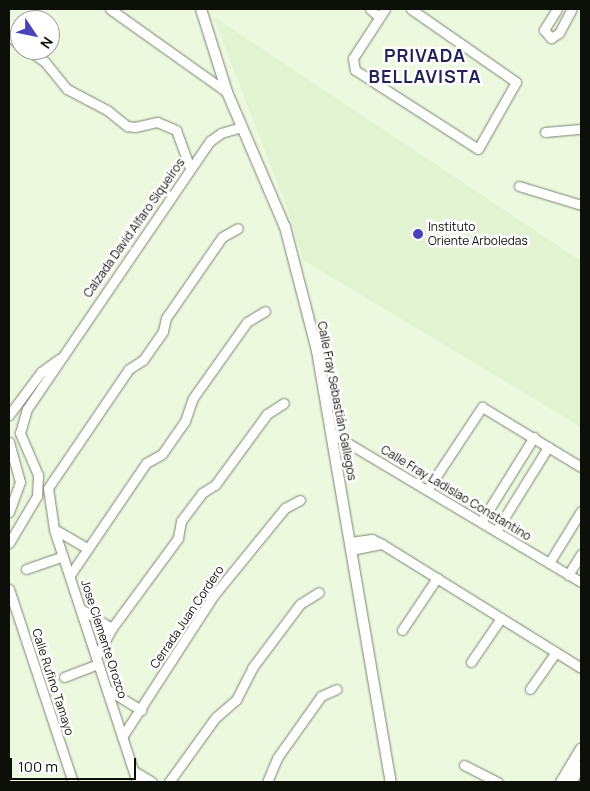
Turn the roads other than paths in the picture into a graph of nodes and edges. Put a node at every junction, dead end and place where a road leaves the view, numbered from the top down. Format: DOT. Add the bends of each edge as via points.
graph roads {
  1 [pos="110,9"];
  2 [pos="201,9"];
  3 [pos="370,9"];
  4 [pos="385,9"];
  5 [pos="411,9"];
  6 [pos="557,9"];
  7 [pos="572,9"];
  8 [pos="379,17"];
  9 [pos="43,60"];
  10 [pos="227,92"];
  11 [pos="242,127"];
  12 [pos="581,129"];
  13 [pos="544,132"];
  14 [pos="190,168"];
  15 [pos="519,186"];
  16 [pos="581,205"];
  17 [pos="238,228"];
  18 [pos="264,311"];
  19 [pos="60,359"];
  20 [pos="284,403"];
  21 [pos="9,415"];
  22 [pos="332,433"];
  23 [pos="534,437"];
  24 [pos="9,442"];
  25 [pos="548,447"];
  26 [pos="581,467"];
  27 [pos="427,490"];
  28 [pos="300,500"];
  29 [pos="581,511"];
  30 [pos="9,512"];
  31 [pos="481,522"];
  32 [pos="54,529"];
  33 [pos="496,531"];
  34 [pos="9,543"];
  35 [pos="351,546"];
  36 [pos="88,549"];
  37 [pos="581,554"];
  38 [pos="63,556"];
  39 [pos="550,563"];
  40 [pos="26,569"];
  41 [pos="70,575"];
  42 [pos="568,575"];
  43 [pos="437,578"];
  44 [pos="581,582"];
  45 [pos="9,589"];
  46 [pos="319,592"];
  47 [pos="81,609"];
  48 [pos="501,618"];
  49 [pos="112,628"];
  50 [pos="402,630"];
  51 [pos="556,652"];
  52 [pos="97,661"];
  53 [pos="471,662"];
  54 [pos="581,668"];
  55 [pos="64,676"];
  56 [pos="108,690"];
  57 [pos="337,690"];
  58 [pos="530,690"];
  59 [pos="141,710"];
  60 [pos="122,737"];
  61 [pos="581,749"];
  62 [pos="464,765"];
  63 [pos="581,766"];
  64 [pos="134,771"];
  65 [pos="73,782"];
  66 [pos="137,782"];
  67 [pos="152,782"];
  68 [pos="169,782"];
  69 [pos="266,782"];
  70 [pos="391,782"];
  71 [pos="498,782"];
  72 [pos="560,782"];
  73 [pos="571,782"];
  1 -- 10 [label="street"];
  2 -- 10 [label="street, Calle Fray Sebastián Gallegos"];
  3 -- 8 [label="street"];
  4 -- 8 [label="street"];
  5 -- 8 [label="street" via="516,82 478,149 355,70 352,58"];
  6 -- 7 [label="street" via="544,30 551,38 559,33"];
  9 -- 14 [label="street" via="67,88 107,110 127,126 135,128 157,122 176,130"];
  10 -- 11 [label="street, Calle Fray Sebastián Gallegos"];
  11 -- 14 [label="street, Calzada David Alfaro Siqueiros" via="220,133"];
  11 -- 22 [label="street, Calle Fray Sebastián Gallegos" via="285,227 317,351"];
  12 -- 13 [label="street"];
  14 -- 19 [label="street, Calzada David Alfaro Siqueiros"];
  15 -- 16 [label="street"];
  17 -- 32 [label="street, Jose Clemente Orozco" via="222,238 166,318 163,331 143,360 129,369 55,474 48,488"];
  18 -- 36 [label="street" via="247,322 193,398 185,420 162,454 146,463"];
  19 -- 21 [label="street, Calzada David Alfaro Siqueiros" via="41,372"];
  19 -- 34 [label="street, Calzada David Alfaro Siqueiros" via="52,376 27,409 20,433 38,476 37,496"];
  20 -- 49 [label="street" via="267,414 215,485 202,493 181,521 178,538"];
  22 -- 27 [label="street, Calle Fray Ladislao Constantino"];
  22 -- 35 [label="street, Calle Fray Sebastián Gallegos"];
  23 -- 25 [label="street"];
  23 -- 27 [label="street" via="482,407"];
  23 -- 31 [label="street"];
  24 -- 30 [label="street" via="20,482"];
  25 -- 26 [label="street"];
  25 -- 33 [label="street"];
  27 -- 31 [label="street, Calle Fray Ladislao Constantino"];
  28 -- 59 [label="street, Cerrada Juan Cordero" via="285,508 214,595"];
  29 -- 39 [label="street"];
  31 -- 33 [label="street, Calle Fray Ladislao Constantino"];
  32 -- 36 [label="street"];
  32 -- 38 [label="street, Jose Clemente Orozco"];
  33 -- 39 [label="street, Calle Fray Ladislao Constantino"];
  35 -- 43 [label="street" via="382,544"];
  35 -- 70 [label="street, Calle Fray Sebastián Gallegos"];
  36 -- 41 [label="street"];
  37 -- 42 [label="street"];
  38 -- 40 [label="street"];
  38 -- 41 [label="street, Jose Clemente Orozco"];
  39 -- 42 [label="street, Calle Fray Ladislao Constantino"];
  41 -- 47 [label="street, Jose Clemente Orozco"];
  42 -- 44 [label="street, Calle Fray Ladislao Constantino"];
  43 -- 48 [label="street"];
  43 -- 50 [label="street"];
  45 -- 65 [label="street, Calle Rufino Tamayo"];
  46 -- 68 [label="street" via="300,604 252,668 236,700 215,718"];
  47 -- 49 [label="street"];
  47 -- 52 [label="street, Jose Clemente Orozco"];
  48 -- 51 [label="street"];
  48 -- 53 [label="street"];
  49 -- 52 [label="street"];
  51 -- 54 [label="street"];
  51 -- 58 [label="street"];
  52 -- 55 [label="street"];
  52 -- 56 [label="street, Jose Clemente Orozco"];
  56 -- 59 [label="street"];
  56 -- 60 [label="street, Jose Clemente Orozco"];
  57 -- 69 [label="street" via="321,696 277,758"];
  59 -- 60 [label="street, Cerrada Juan Cordero"];
  60 -- 64 [label="street, Jose Clemente Orozco"];
  61 -- 72 [label="street"];
  62 -- 71 [label="street"];
  63 -- 73 [label="street"];
  64 -- 66 [label="street, Jose Clemente Orozco"];
  64 -- 67 [label="street"];
}
